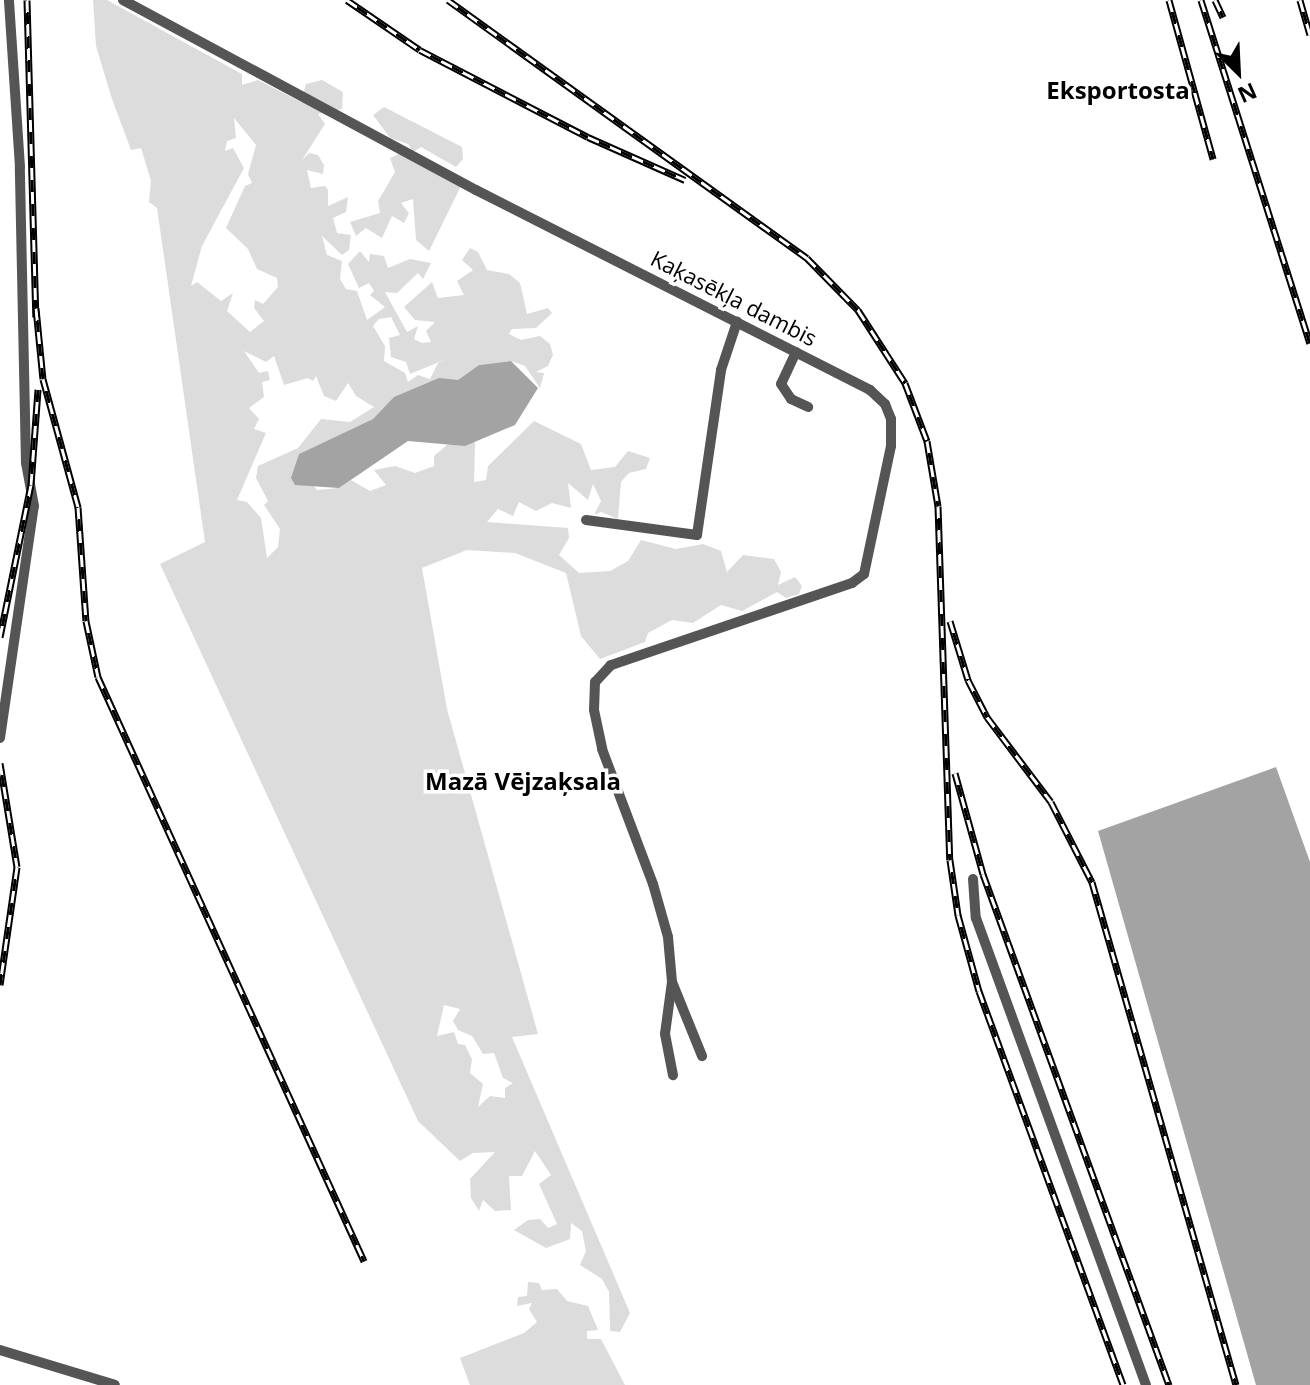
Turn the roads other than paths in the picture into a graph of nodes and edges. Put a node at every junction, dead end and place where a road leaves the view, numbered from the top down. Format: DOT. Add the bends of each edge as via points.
graph roads {
  1 [pos="123,0"];
  2 [pos="8,2"];
  3 [pos="737,322"];
  4 [pos="796,352"];
  5 [pos="808,407"];
  6 [pos="586,520"];
  7 [pos="0,738"];
  8 [pos="973,879"];
  9 [pos="672,982"];
  10 [pos="702,1056"];
  11 [pos="673,1075"];
  12 [pos="0,1350"];
  13 [pos="115,1385"];
  14 [pos="1146,1385"];
  1 -- 3 [label="street, Kaķasēkļa dambis" via="476,190"];
  2 -- 7 [label="street" via="16,58 26,463 34,506"];
  3 -- 4 [label="street, Kaķasēkļa dambis"];
  3 -- 6 [label="street" via="721,370 697,535"];
  4 -- 5 [label="street" via="781,384 791,399"];
  4 -- 9 [label="street, Kaķasēkļa dambis" via="870,390 891,419 891,446 864,574 852,583 611,665 595,682 602,749 657,897"];
  8 -- 14 [label="street" via="976,918"];
  9 -- 10 [label="street"];
  9 -- 11 [label="street" via="665,1034"];
  12 -- 13 [label="street"];
}
